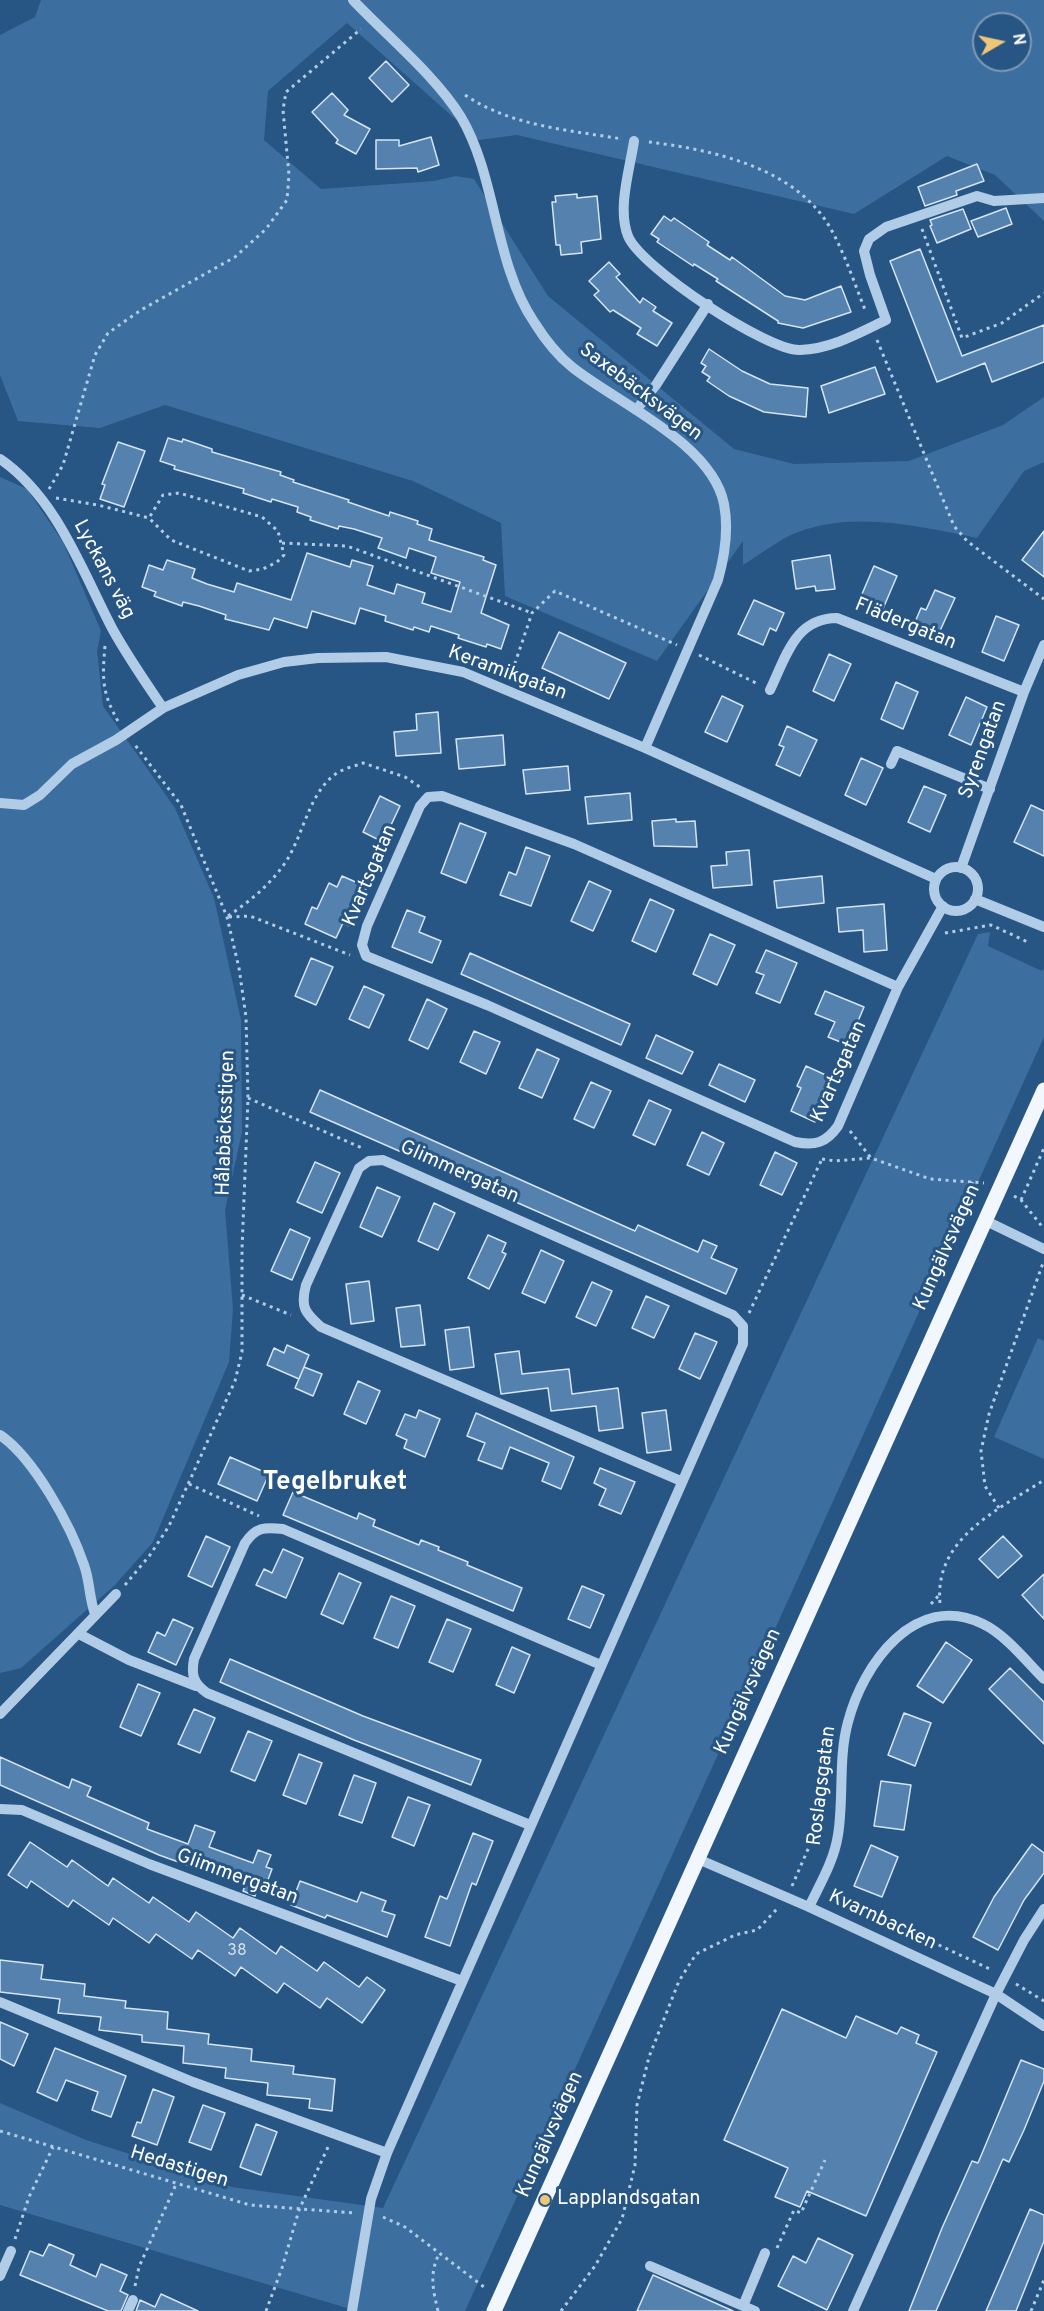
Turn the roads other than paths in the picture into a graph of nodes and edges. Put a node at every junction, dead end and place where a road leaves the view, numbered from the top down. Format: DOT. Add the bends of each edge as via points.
graph roads {
  1 [pos="353,0"];
  2 [pos="634,141"];
  3 [pos="1044,198"];
  4 [pos="708,304"];
  5 [pos="636,410"];
  6 [pos="0,459"];
  7 [pos="1044,645"];
  8 [pos="770,690"];
  9 [pos="1024,692"];
  10 [pos="163,708"];
  11 [pos="645,748"];
  12 [pos="891,764"];
  13 [pos="990,789"];
  14 [pos="0,803"];
  15 [pos="961,868"];
  16 [pos="936,879"];
  17 [pos="975,898"];
  18 [pos="943,906"];
  19 [pos="1044,927"];
  20 [pos="898,987"];
  21 [pos="1044,1090"];
  22 [pos="984,1220"];
  23 [pos="1044,1249"];
  24 [pos="0,1435"];
  25 [pos="681,1481"];
  26 [pos="116,1594"];
  27 [pos="95,1614"];
  28 [pos="79,1634"];
  29 [pos="601,1665"];
  30 [pos="1044,1679"];
  31 [pos="196,1686"];
  32 [pos="0,1714"];
  33 [pos="0,1809"];
  34 [pos="530,1825"];
  35 [pos="698,1860"];
  36 [pos="809,1907"];
  37 [pos="1044,1909"];
  38 [pos="1040,1924"];
  39 [pos="462,1981"];
  40 [pos="996,1994"];
  41 [pos="0,2002"];
  42 [pos="1044,2026"];
  43 [pos="387,2153"];
  44 [pos="11,2251"];
  45 [pos="765,2253"];
  46 [pos="650,2266"];
  47 [pos="0,2276"];
  48 [pos="133,2300"];
  49 [pos="742,2306"];
  50 [pos="128,2311"];
  51 [pos="352,2311"];
  52 [pos="494,2311"];
  53 [pos="755,2311"];
  54 [pos="853,2311"];
  1 -- 5 [label="street, Saxebäcksvägen" via="461,117 511,270 532,319 570,366"];
  2 -- 4 [label="street" via="624,214 628,236 658,270"];
  3 -- 4 [label="street" via="994,201 977,196 886,227 869,239 864,251 886,320 832,344 800,350 781,347"];
  4 -- 5 [label="street"];
  5 -- 11 [label="street, Saxebäcksvägen" via="693,452 724,502 726,524 725,554 718,580"];
  6 -- 10 [label="street, Lyckans väg" via="20,472 59,524 112,628"];
  7 -- 9 [label="street, Syrengatan"];
  8 -- 9 [label="street, Flädergatan" via="806,626 822,618 837,618"];
  9 -- 13 [label="street, Syrengatan"];
  10 -- 11 [label="street, Keramikgatan" via="238,675 284,662 386,657 463,672"];
  10 -- 14 [label="street, Keramikgatan" via="72,765 24,805"];
  11 -- 16 [label="street, Keramikgatan"];
  12 -- 13 [label="street" via="897,750"];
  13 -- 15 [label="street, Syrengatan"];
  15 -- 16 [label="street" via="946,869"];
  15 -- 17 [label="street" via="975,878"];
  16 -- 18 [label="street" via="934,892"];
  17 -- 18 [label="street" via="960,910"];
  17 -- 19 [label="street"];
  18 -- 20 [label="street, Kvartsgatan"];
  20 -- 20 [label="street, Kvartsgatan" via="841,1119 830,1138 811,1145 795,1142 487,1005 366,956 362,945 420,806 429,797 442,796 574,844"];
  21 -- 22 [label="main road, Kungälvsvägen"];
  22 -- 23 [label="street"];
  22 -- 35 [label="main road, Kungälvsvägen"];
  24 -- 27 [label="street" via="29,1461 66,1526 85,1566 88,1596"];
  25 -- 25 [label="street, Glimmergatan" via="321,1327 305,1312 302,1301 306,1285 359,1168 369,1161 383,1160 733,1314 743,1326 742,1344"];
  25 -- 29 [label="street"];
  26 -- 27 [label="street"];
  27 -- 28 [label="street"];
  28 -- 31 [label="street" via="129,1660"];
  28 -- 32 [label="street"];
  29 -- 31 [label="street" via="283,1529 262,1527 245,1543 194,1659 192,1673"];
  29 -- 34 [label="street"];
  30 -- 36 [label="street, Roslagsgatan" via="1002,1638 967,1618 941,1615 898,1635 861,1685 848,1722 838,1837 828,1869"];
  31 -- 34 [label="street"];
  33 -- 39 [label="street, Glimmergatan" via="22,1810 149,1864"];
  34 -- 39 [label="street"];
  35 -- 36 [label="street, Kvarnbacken"];
  35 -- 52 [label="main road, Kungälvsvägen"];
  36 -- 40 [label="street, Kvarnbacken"];
  37 -- 38 [label="street"];
  38 -- 40 [label="street"];
  39 -- 43 [label="street"];
  40 -- 42 [label="street, Kvarnbacken"];
  40 -- 54 [label="street"];
  41 -- 43 [label="street" via="77,2036"];
  43 -- 51 [label="street" via="371,2199"];
  44 -- 47 [label="street"];
  45 -- 49 [label="street"];
  46 -- 49 [label="street"];
  48 -- 50 [label="street"];
  49 -- 53 [label="street"];
}
